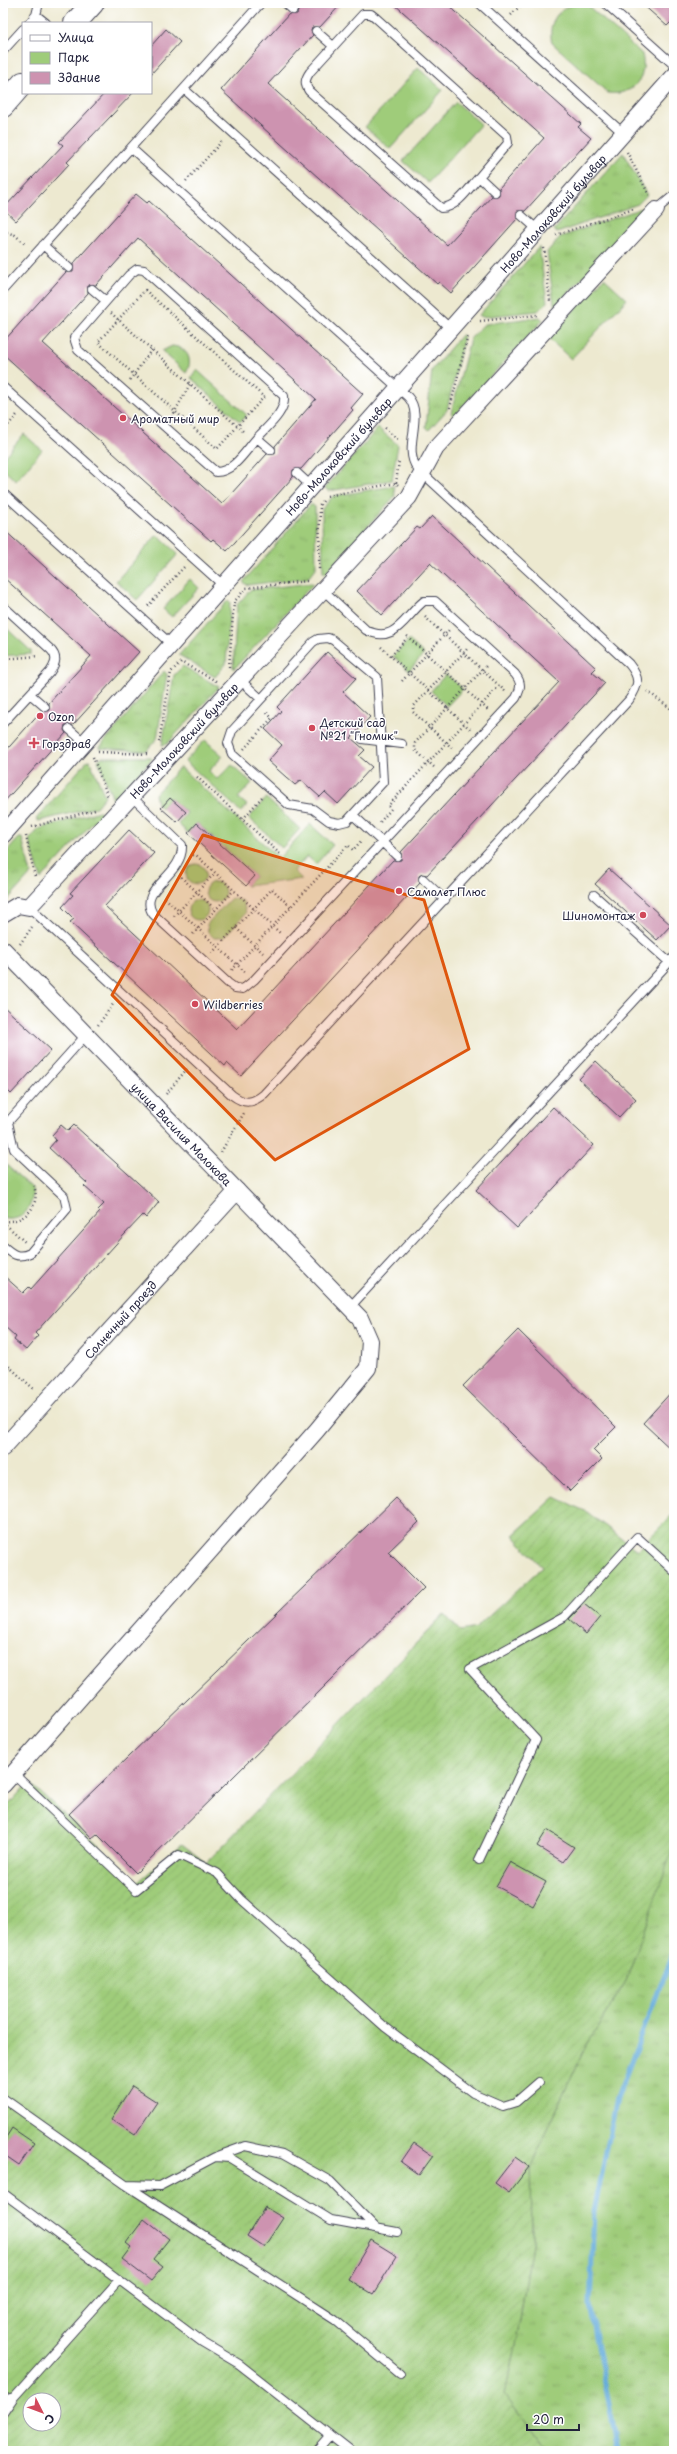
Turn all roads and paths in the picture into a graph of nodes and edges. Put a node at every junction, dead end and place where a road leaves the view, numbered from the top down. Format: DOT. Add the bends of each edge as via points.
graph roads {
  1 [pos="39,3"];
  2 [pos="93,3"];
  3 [pos="261,3"];
  4 [pos="285,3"];
  5 [pos="479,3"];
  6 [pos="523,3"];
  7 [pos="605,3"];
  8 [pos="293,10"];
  9 [pos="36,15"];
  10 [pos="30,22"];
  11 [pos="45,22"];
  12 [pos="76,22"];
  13 [pos="503,25"];
  14 [pos="22,30"];
  15 [pos="316,31"];
  16 [pos="333,46"];
  17 [pos="3,51"];
  18 [pos="674,65"];
  19 [pos="674,76"];
  20 [pos="22,84"];
  21 [pos="184,89"];
  22 [pos="3,106"];
  23 [pos="231,131"];
  24 [pos="621,136"];
  25 [pos="131,148"];
  26 [pos="479,177"];
  27 [pos="178,190"];
  28 [pos="495,192"];
  29 [pos="674,195"];
  30 [pos="651,205"];
  31 [pos="640,207"];
  32 [pos="521,215"];
  33 [pos="3,230"];
  34 [pos="538,230"];
  35 [pos="550,241"];
  36 [pos="547,244"];
  37 [pos="43,245"];
  38 [pos="35,254"];
  39 [pos="69,268"];
  40 [pos="92,289"];
  41 [pos="3,290"];
  42 [pos="104,303"];
  43 [pos="550,303"];
  44 [pos="540,314"];
  45 [pos="118,320"];
  46 [pos="475,326"];
  47 [pos="451,329"];
  48 [pos="471,330"];
  49 [pos="152,350"];
  50 [pos="134,375"];
  51 [pos="190,384"];
  52 [pos="3,387"];
  53 [pos="398,388"];
  54 [pos="123,390"];
  55 [pos="25,407"];
  56 [pos="175,412"];
  57 [pos="448,415"];
  58 [pos="373,417"];
  59 [pos="238,426"];
  60 [pos="166,429"];
  61 [pos="3,432"];
  62 [pos="256,440"];
  63 [pos="402,445"];
  64 [pos="271,450"];
  65 [pos="399,460"];
  66 [pos="297,473"];
  67 [pos="422,473"];
  68 [pos="396,483"];
  69 [pos="311,486"];
  70 [pos="3,493"];
  71 [pos="410,496"];
  72 [pos="192,557"];
  73 [pos="316,575"];
  74 [pos="224,586"];
  75 [pos="317,586"];
  76 [pos="3,606"];
  77 [pos="415,608"];
  78 [pos="140,616"];
  79 [pos="458,621"];
  80 [pos="398,627"];
  81 [pos="374,634"];
  82 [pos="444,635"];
  83 [pos="477,638"];
  84 [pos="172,645"];
  85 [pos="463,653"];
  86 [pos="55,654"];
  87 [pos="427,654"];
  88 [pos="496,656"];
  89 [pos="3,659"];
  90 [pos="482,670"];
  91 [pos="446,671"];
  92 [pos="409,673"];
  93 [pos="234,675"];
  94 [pos="223,676"];
  95 [pos="402,681"];
  96 [pos="637,688"];
  97 [pos="465,689"];
  98 [pos="428,690"];
  99 [pos="30,694"];
  100 [pos="514,700"];
  101 [pos="259,701"];
  102 [pos="45,707"];
  103 [pos="448,708"];
  104 [pos="674,711"];
  105 [pos="497,718"];
  106 [pos="3,723"];
  107 [pos="430,727"];
  108 [pos="70,729"];
  109 [pos="479,738"];
  110 [pos="362,739"];
  111 [pos="381,741"];
  112 [pos="85,743"];
  113 [pos="402,744"];
  114 [pos="159,745"];
  115 [pos="150,754"];
  116 [pos="462,757"];
  117 [pos="236,758"];
  118 [pos="444,776"];
  119 [pos="198,777"];
  120 [pos="270,788"];
  121 [pos="132,797"];
  122 [pos="106,800"];
  123 [pos="98,809"];
  124 [pos="353,815"];
  125 [pos="243,819"];
  126 [pos="3,835"];
  127 [pos="383,842"];
  128 [pos="183,855"];
  129 [pos="282,856"];
  130 [pos="397,856"];
  131 [pos="173,870"];
  132 [pos="215,873"];
  133 [pos="35,879"];
  134 [pos="423,880"];
  135 [pos="156,889"];
  136 [pos="234,890"];
  137 [pos="197,892"];
  138 [pos="594,895"];
  139 [pos="445,900"];
  140 [pos="291,907"];
  141 [pos="254,909"];
  142 [pos="216,910"];
  143 [pos="179,911"];
  144 [pos="34,912"];
  145 [pos="3,914"];
  146 [pos="166,926"];
  147 [pos="198,928"];
  148 [pos="236,928"];
  149 [pos="290,942"];
  150 [pos="184,943"];
  151 [pos="218,947"];
  152 [pos="7,953"];
  153 [pos="672,960"];
  154 [pos="204,962"];
  155 [pos="272,962"];
  156 [pos="254,980"];
  157 [pos="121,993"];
  158 [pos="88,1036"];
  159 [pos="194,1061"];
  160 [pos="250,1102"];
  161 [pos="156,1107"];
  162 [pos="5,1120"];
  163 [pos="224,1156"];
  164 [pos="29,1182"];
  165 [pos="237,1191"];
  166 [pos="3,1222"];
  167 [pos="3,1246"];
  168 [pos="33,1249"];
  169 [pos="355,1313"];
  170 [pos="3,1361"];
  171 [pos="46,1401"];
  172 [pos="3,1448"];
  173 [pos="674,1571"];
  174 [pos="8,1779"];
  175 [pos="479,1860"];
  176 [pos="539,2082"];
  177 [pos="3,2098"];
  178 [pos="215,2157"];
  179 [pos="126,2185"];
  180 [pos="3,2193"];
  181 [pos="376,2227"];
  182 [pos="397,2232"];
  183 [pos="119,2280"];
  184 [pos="400,2374"];
  185 [pos="14,2397"];
  186 [pos="3,2400"];
  187 [pos="3,2413"];
  188 [pos="330,2435"];
  189 [pos="316,2451"];
  190 [pos="350,2451"];
  1 -- 9 [label="lane"];
  2 -- 12 [label="main road"];
  3 -- 21 [label="lane"];
  4 -- 8 [label="lane"];
  5 -- 13 [label="lane"];
  6 -- 13 [label="path"];
  7 -- 18 [label="lane"];
  9 -- 10 [label="lane"];
  9 -- 11 [label="lane"];
  13 -- 24 [label="lane"];
  14 -- 17 [label="lane"];
  15 -- 16 [label="lane"];
  16 -- 26 [label="lane" via="306,78 309,92 441,208 448,208 455,203"];
  16 -- 26 [label="lane" via="363,14 371,14 405,43 507,136 508,143 502,152"];
  19 -- 24 [label="street, Ново-Молоковский бульвар"];
  20 -- 22 [label="main road"];
  21 -- 23 [label="lane"];
  21 -- 25 [label="lane"];
  23 -- 27 [label="path"];
  23 -- 47 [label="lane"];
  24 -- 30 [label="path" via="650,195"];
  24 -- 34 [label="street, Ново-Молоковский бульвар"];
  25 -- 27 [label="lane"];
  25 -- 37 [label="lane"];
  26 -- 28 [label="lane"];
  27 -- 53 [label="lane"];
  29 -- 30 [label="lane"];
  30 -- 67 [label="street, Ново-Молоковский бульвар" via="436,448"];
  31 -- 35 [label="path" via="555,236"];
  32 -- 34 [label="lane"];
  33 -- 38 [label="path" via="15,235"];
  34 -- 47 [label="street, Ново-Молоковский бульвар"];
  36 -- 43 [label="path" via="544,248"];
  37 -- 38 [label="lane"];
  37 -- 39 [label="lane"];
  38 -- 41 [label="lane"];
  40 -- 42 [label="lane"];
  42 -- 45 [label="path"];
  42 -- 54 [label="lane" via="78,332 74,338 75,345"];
  42 -- 62 [label="lane" via="129,275 137,269 144,270 280,391 285,404"];
  44 -- 46 [label="path" via="480,321"];
  45 -- 49 [label="path"];
  45 -- 50 [label="path" via="98,342"];
  45 -- 59 [label="path" via="145,290 264,397"];
  47 -- 53 [label="street, Ново-Молоковский бульвар"];
  48 -- 57 [label="path"];
  49 -- 50 [label="path"];
  49 -- 51 [label="path"];
  50 -- 54 [label="path"];
  50 -- 56 [label="path"];
  51 -- 56 [label="path"];
  51 -- 59 [label="path"];
  52 -- 55 [label="lane"];
  53 -- 58 [label="street, Ново-Молоковский бульвар"];
  53 -- 67 [label="lane" via="414,406 413,460"];
  54 -- 60 [label="lane"];
  55 -- 61 [label="path"];
  55 -- 72 [label="lane"];
  56 -- 59 [label="path" via="217,449"];
  56 -- 60 [label="path"];
  58 -- 63 [label="path"];
  58 -- 69 [label="street, Ново-Молоковский бульвар"];
  59 -- 62 [label="path"];
  60 -- 62 [label="lane" via="216,472 228,469"];
  62 -- 64 [label="lane"];
  65 -- 68 [label="path"];
  66 -- 69 [label="lane"];
  67 -- 71 [label="street, Ново-Молоковский бульвар"];
  67 -- 96 [label="lane" via="629,664 637,675"];
  68 -- 71 [label="path"];
  68 -- 73 [label="path" via="329,494 320,505 319,572"];
  69 -- 74 [label="street, Ново-Молоковский бульвар"];
  70 -- 78 [label="lane"];
  71 -- 75 [label="street, Ново-Молоковский бульвар"];
  72 -- 74 [label="lane"];
  72 -- 78 [label="path"];
  74 -- 84 [label="street, Ново-Молоковский бульвар"];
  75 -- 81 [label="lane" via="366,630"];
  75 -- 93 [label="street, Ново-Молоковский бульвар"];
  75 -- 93 [label="path" via="246,588 234,602"];
  76 -- 86 [label="lane"];
  77 -- 79 [label="lane" via="424,601 435,601"];
  77 -- 80 [label="lane"];
  77 -- 82 [label="path"];
  78 -- 84 [label="lane"];
  79 -- 82 [label="path"];
  79 -- 83 [label="lane"];
  80 -- 81 [label="lane" via="386,635"];
  80 -- 87 [label="path"];
  81 -- 92 [label="path" via="378,644"];
  82 -- 85 [label="path"];
  82 -- 87 [label="path"];
  83 -- 85 [label="path"];
  83 -- 88 [label="lane"];
  84 -- 112 [label="street, Ново-Молоковский бульвар"];
  85 -- 90 [label="path"];
  85 -- 91 [label="path"];
  86 -- 89 [label="path"];
  86 -- 99 [label="lane" via="56,663"];
  87 -- 91 [label="path"];
  87 -- 92 [label="path"];
  88 -- 90 [label="path"];
  88 -- 100 [label="lane" via="520,680 521,689"];
  90 -- 97 [label="path"];
  90 -- 100 [label="path"];
  91 -- 97 [label="path"];
  91 -- 98 [label="path"];
  92 -- 95 [label="path"];
  92 -- 98 [label="path"];
  93 -- 101 [label="lane"];
  93 -- 121 [label="street, Ново-Молоковский бульвар"];
  94 -- 114 [label="path" via="218,682 181,662 171,672"];
  96 -- 104 [label="path" via="649,692"];
  96 -- 139 [label="lane" via="629,700"];
  97 -- 103 [label="path"];
  97 -- 105 [label="path"];
  98 -- 103 [label="path"];
  98 -- 107 [label="path" via="413,707 413,712"];
  99 -- 102 [label="lane"];
  99 -- 106 [label="lane"];
  100 -- 105 [label="lane"];
  101 -- 111 [label="lane" via="313,642 322,638 333,640 377,677"];
  101 -- 117 [label="lane" via="228,738 229,749"];
  101 -- 117 [label="path" via="272,718"];
  103 -- 107 [label="path"];
  103 -- 109 [label="path"];
  105 -- 109 [label="lane"];
  107 -- 116 [label="path"];
  107 -- 118 [label="path" via="415,743 415,750"];
  108 -- 112 [label="lane"];
  109 -- 116 [label="lane"];
  110 -- 111 [label="lane"];
  111 -- 113 [label="lane"];
  111 -- 124 [label="lane" via="383,782"];
  112 -- 126 [label="street, Ново-Молоковский бульвар"];
  115 -- 122 [label="path" via="91,752 108,797"];
  116 -- 118 [label="lane"];
  117 -- 120 [label="lane"];
  118 -- 127 [label="lane"];
  119 -- 125 [label="path"];
  120 -- 124 [label="lane" via="289,805 313,809 329,821 347,821"];
  120 -- 125 [label="path"];
  121 -- 128 [label="lane" via="177,838 182,845"];
  121 -- 144 [label="street, Ново-Молоковский бульвар"];
  123 -- 133 [label="path" via="32,827 25,836"];
  124 -- 127 [label="lane"];
  125 -- 129 [label="path"];
  127 -- 130 [label="lane"];
  127 -- 149 [label="lane"];
  128 -- 131 [label="lane"];
  128 -- 132 [label="path" via="196,855"];
  131 -- 135 [label="lane"];
  131 -- 137 [label="path"];
  132 -- 136 [label="path"];
  132 -- 137 [label="path"];
  134 -- 139 [label="lane"];
  135 -- 143 [label="path"];
  135 -- 146 [label="lane" via="149,899 148,907"];
  136 -- 141 [label="path"];
  136 -- 142 [label="path"];
  137 -- 142 [label="path"];
  137 -- 143 [label="path"];
  138 -- 153 [label="lane"];
  139 -- 160 [label="lane" via="264,1094"];
  140 -- 141 [label="path" via="272,889"];
  141 -- 148 [label="path"];
  141 -- 149 [label="path"];
  142 -- 147 [label="path"];
  143 -- 146 [label="path"];
  143 -- 147 [label="path"];
  144 -- 145 [label="street" via="18,905"];
  144 -- 152 [label="path"];
  144 -- 157 [label="lane"];
  146 -- 150 [label="lane"];
  147 -- 150 [label="path"];
  147 -- 151 [label="path"];
  148 -- 151 [label="path"];
  148 -- 155 [label="path"];
  149 -- 155 [label="lane"];
  150 -- 154 [label="lane"];
  151 -- 154 [label="path"];
  151 -- 156 [label="path"];
  152 -- 158 [label="street, улица Василия Молокова"];
  153 -- 169 [label="lane"];
  154 -- 156 [label="lane" via="235,988 243,989"];
  155 -- 156 [label="lane"];
  157 -- 158 [label="path"];
  157 -- 159 [label="lane"];
  158 -- 161 [label="street, улица Василия Молокова"];
  158 -- 162 [label="lane"];
  159 -- 160 [label="lane" via="241,1102"];
  159 -- 161 [label="path"];
  160 -- 163 [label="path" via="221,1152"];
  161 -- 165 [label="street, улица Василия Молокова"];
  162 -- 168 [label="lane" via="14,1149 64,1196 67,1202 64,1216"];
  164 -- 166 [label="path" via="36,1194 33,1208 17,1221"];
  165 -- 169 [label="street, улица Василия Молокова"];
  165 -- 171 [label="street, Солнечный проезд"];
  166 -- 168 [label="path"];
  167 -- 168 [label="lane" via="17,1256 24,1256"];
  169 -- 174 [label="street, улица Василия Молокова" via="370,1340 368,1368 317,1430"];
  170 -- 171 [label="path"];
  171 -- 172 [label="street, Солнечный проезд"];
  173 -- 175 [label="lane" via="637,1537 564,1617 470,1669 536,1740"];
  174 -- 176 [label="lane" via="136,1890 179,1855 217,1872 241,1899 385,2027 473,2093 503,2106 516,2102"];
  177 -- 179 [label="lane"];
  178 -- 179 [label="lane" via="160,2186"];
  178 -- 181 [label="lane" via="230,2158 331,2220"];
  178 -- 181 [label="lane" via="245,2146 282,2154 330,2181"];
  179 -- 184 [label="lane" via="335,2320"];
  180 -- 183 [label="lane"];
  181 -- 182 [label="lane"];
  183 -- 185 [label="lane"];
  183 -- 188 [label="lane" via="202,2342 239,2364"];
  185 -- 186 [label="lane"];
  185 -- 187 [label="lane"];
  188 -- 189 [label="lane"];
  188 -- 190 [label="lane"];
}
